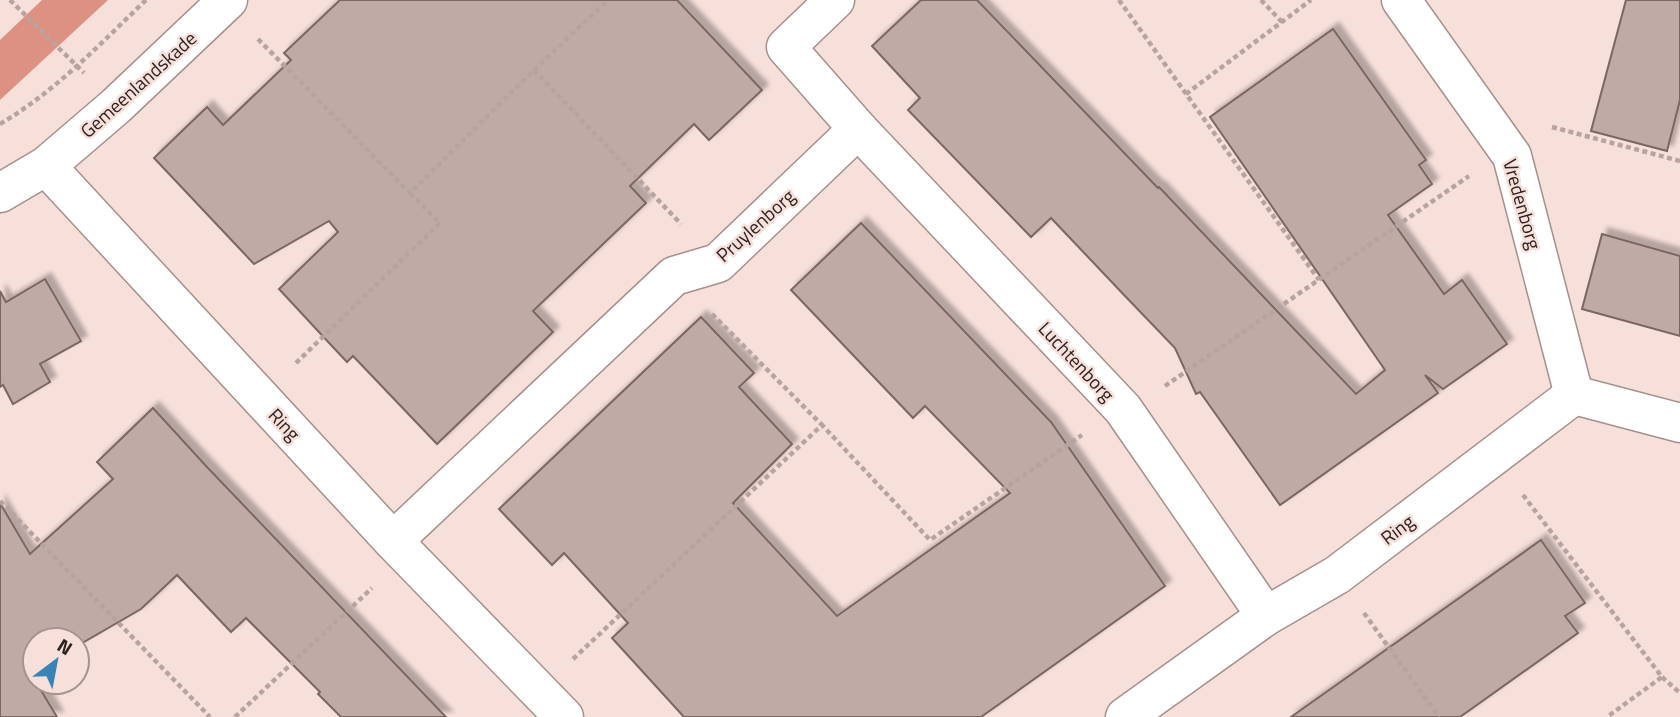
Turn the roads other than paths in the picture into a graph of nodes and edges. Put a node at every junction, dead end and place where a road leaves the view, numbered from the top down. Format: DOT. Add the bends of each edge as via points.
graph roads {
  1 [pos="835,0"];
  2 [pos="1401,0"];
  3 [pos="226,2"];
  4 [pos="858,129"];
  5 [pos="46,166"];
  6 [pos="0,193"];
  7 [pos="1574,395"];
  8 [pos="1680,423"];
  9 [pos="399,548"];
  10 [pos="1266,616"];
  11 [pos="564,717"];
  12 [pos="1125,717"];
  1 -- 4 [label="street" via="786,47"];
  2 -- 7 [label="street, Vredenborg" via="1512,156"];
  3 -- 5 [label="street, Gemeenlandskade"];
  4 -- 9 [label="street, Pruylenborg" via="718,263 674,276"];
  4 -- 10 [label="street, Luchtenborg" via="1123,409"];
  5 -- 6 [label="street"];
  5 -- 9 [label="street, Ring"];
  7 -- 8 [label="street"];
  7 -- 10 [label="street, Ring" via="1337,575"];
  9 -- 11 [label="street, Ring"];
  10 -- 12 [label="street, Ring"];
}
